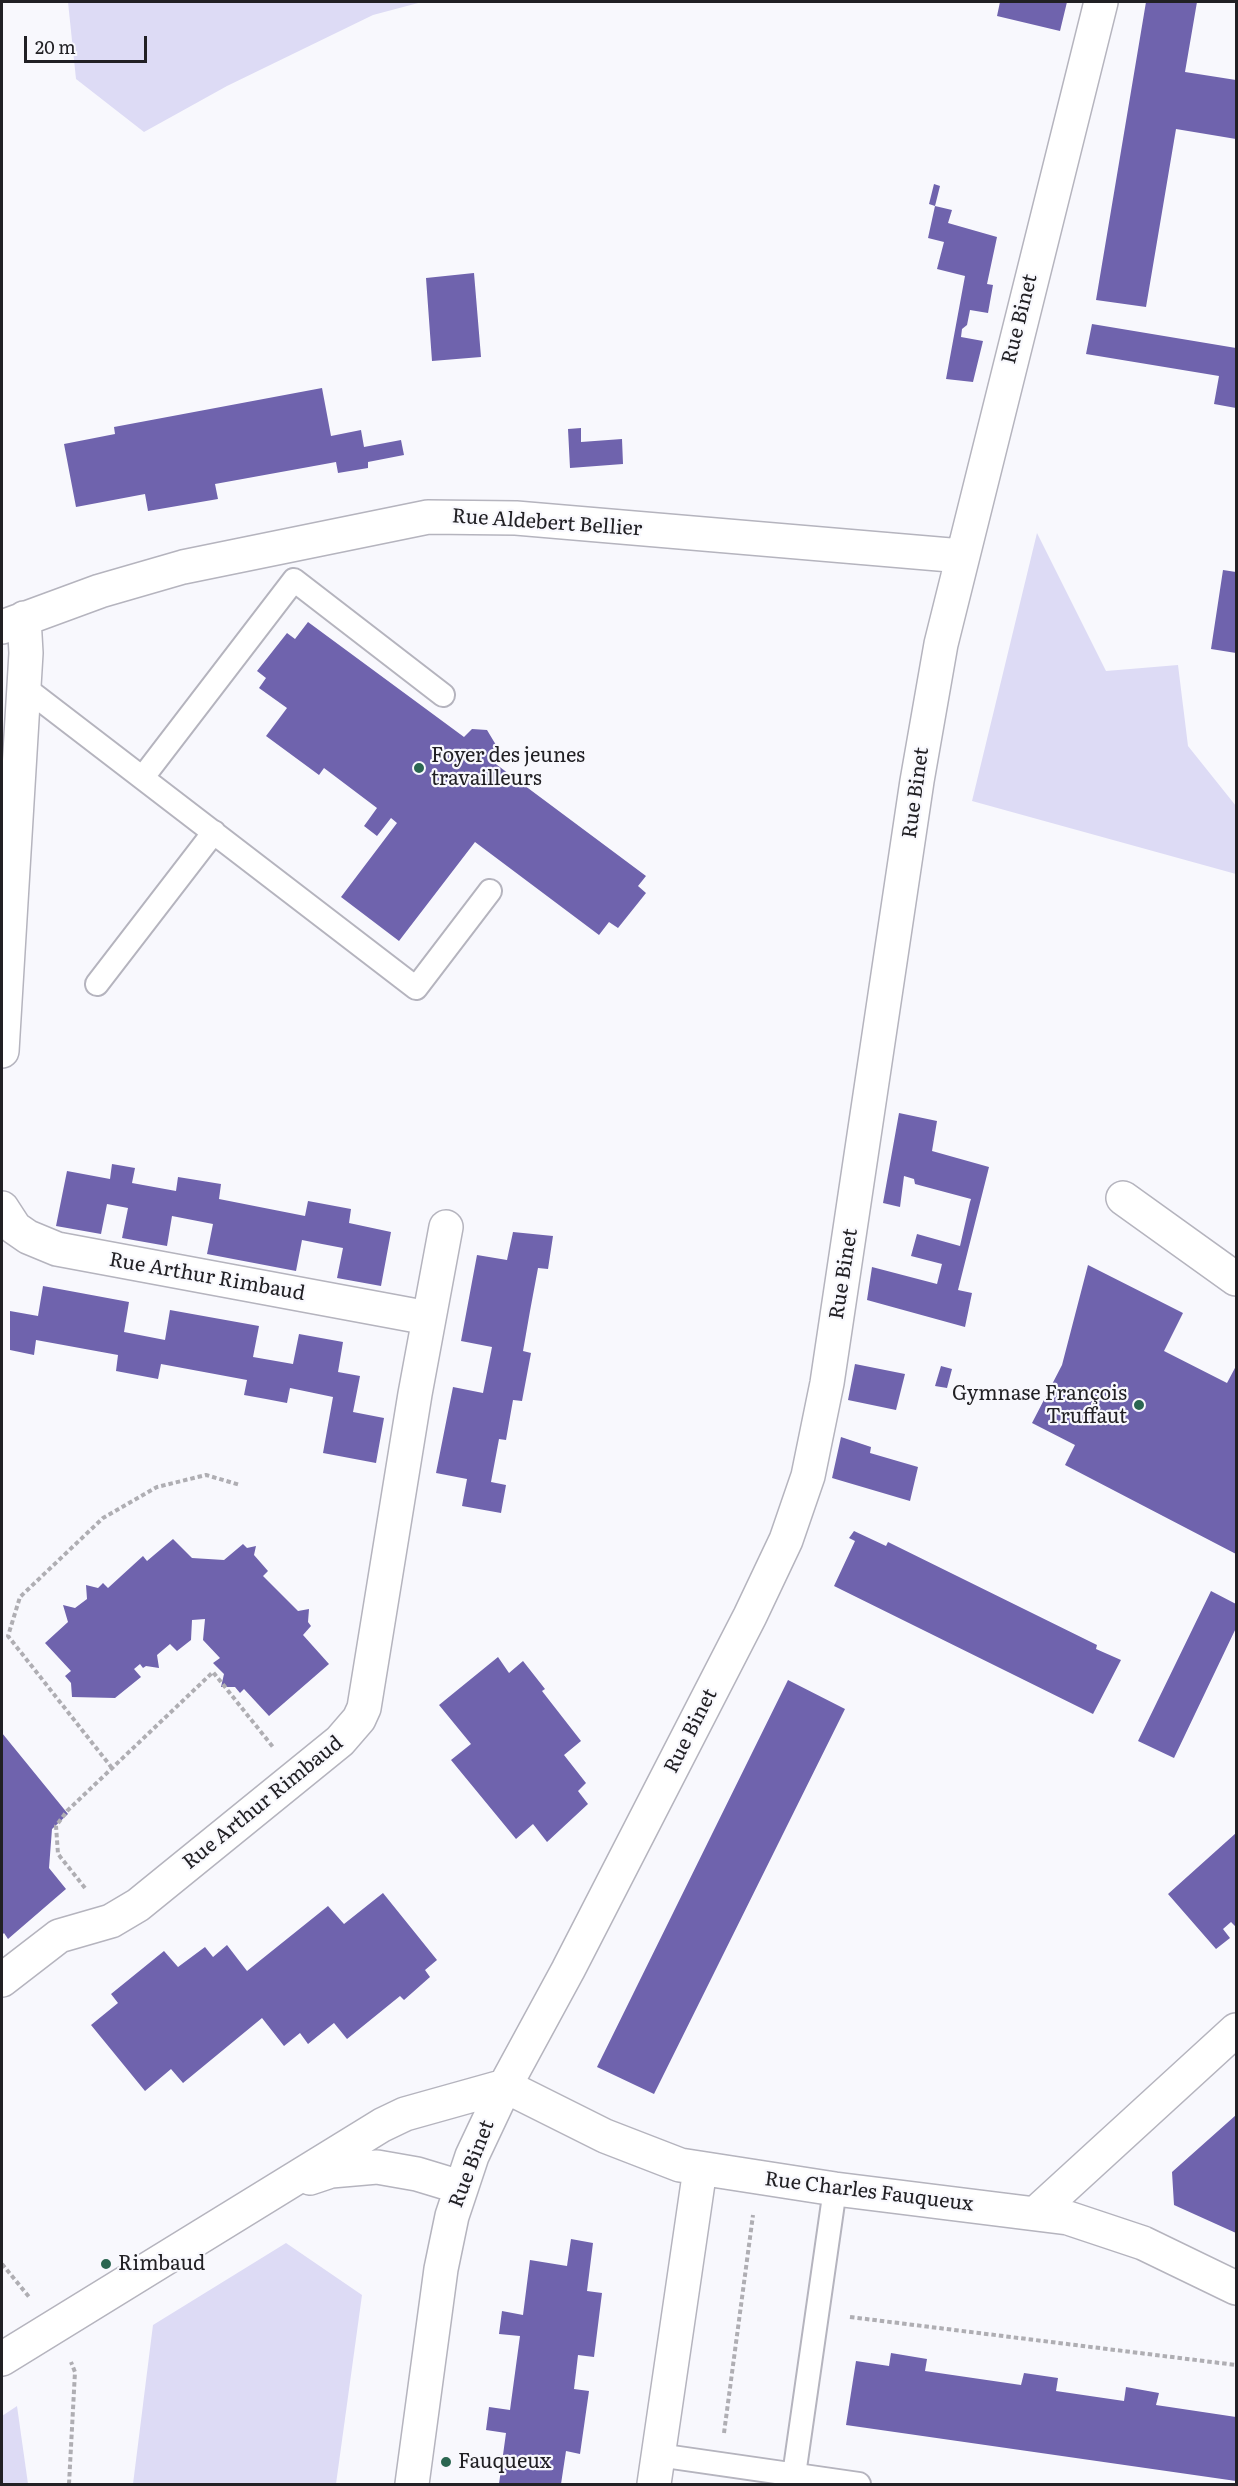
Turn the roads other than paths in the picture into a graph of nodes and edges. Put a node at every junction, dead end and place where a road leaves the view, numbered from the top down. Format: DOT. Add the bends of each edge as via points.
graph roads {
  1 [pos="1101,2"];
  2 [pos="962,556"];
  3 [pos="13,622"];
  4 [pos="24,687"];
  5 [pos="443,695"];
  6 [pos="142,777"];
  7 [pos="214,832"];
  8 [pos="490,891"];
  9 [pos="97,984"];
  10 [pos="2,1051"];
  11 [pos="1123,1198"];
  12 [pos="2,1208"];
  13 [pos="446,1227"];
  14 [pos="1236,1280"];
  15 [pos="428,1318"];
  16 [pos="2,1980"];
  17 [pos="1236,2030"];
  18 [pos="505,2086"];
  19 [pos="700,2169"];
  20 [pos="460,2187"];
  21 [pos="835,2189"];
  22 [pos="264,2198"];
  23 [pos="1036,2213"];
  24 [pos="1236,2288"];
  25 [pos="2,2359"];
  26 [pos="656,2470"];
  27 [pos="794,2475"];
  28 [pos="412,2484"];
  29 [pos="859,2484"];
  1 -- 2 [label="street, Rue Binet"];
  2 -- 3 [label="street, Rue Aldebert Bellier" via="494,516 428,517 183,567"];
  2 -- 18 [label="street, Rue Binet" via="927,719 827,1383 808,1476 786,1540 750,1616"];
  3 -- 4 [label="street"];
  4 -- 6 [label="lane"];
  4 -- 10 [label="street"];
  5 -- 6 [label="lane" via="294,580"];
  6 -- 7 [label="lane"];
  7 -- 8 [label="lane" via="416,988"];
  7 -- 9 [label="lane"];
  11 -- 14 [label="street"];
  12 -- 15 [label="street, Rue Arthur Rimbaud" via="15,1228 57,1249"];
  13 -- 15 [label="street, Rue Arthur Rimbaud"];
  15 -- 16 [label="street, Rue Arthur Rimbaud" via="364,1708 340,1741 138,1905 111,1921 58,1936"];
  17 -- 23 [label="street"];
  18 -- 19 [label="street, Rue Charles Fauqueux" via="632,2148"];
  18 -- 20 [label="street, Rue Binet"];
  18 -- 22 [label="street" via="405,2114 356,2139"];
  19 -- 21 [label="street, Rue Charles Fauqueux"];
  19 -- 26 [label="street"];
  20 -- 22 [label="street" via="396,2170 353,2168 331,2171"];
  20 -- 28 [label="street, Rue Binet" via="441,2269"];
  21 -- 23 [label="street, Rue Charles Fauqueux"];
  21 -- 27 [label="lane"];
  22 -- 25 [label="street"];
  23 -- 24 [label="street, Rue Charles Fauqueux" via="1068,2218 1119,2234"];
  26 -- 27 [label="lane" via="720,2464"];
  27 -- 29 [label="lane"];
}
